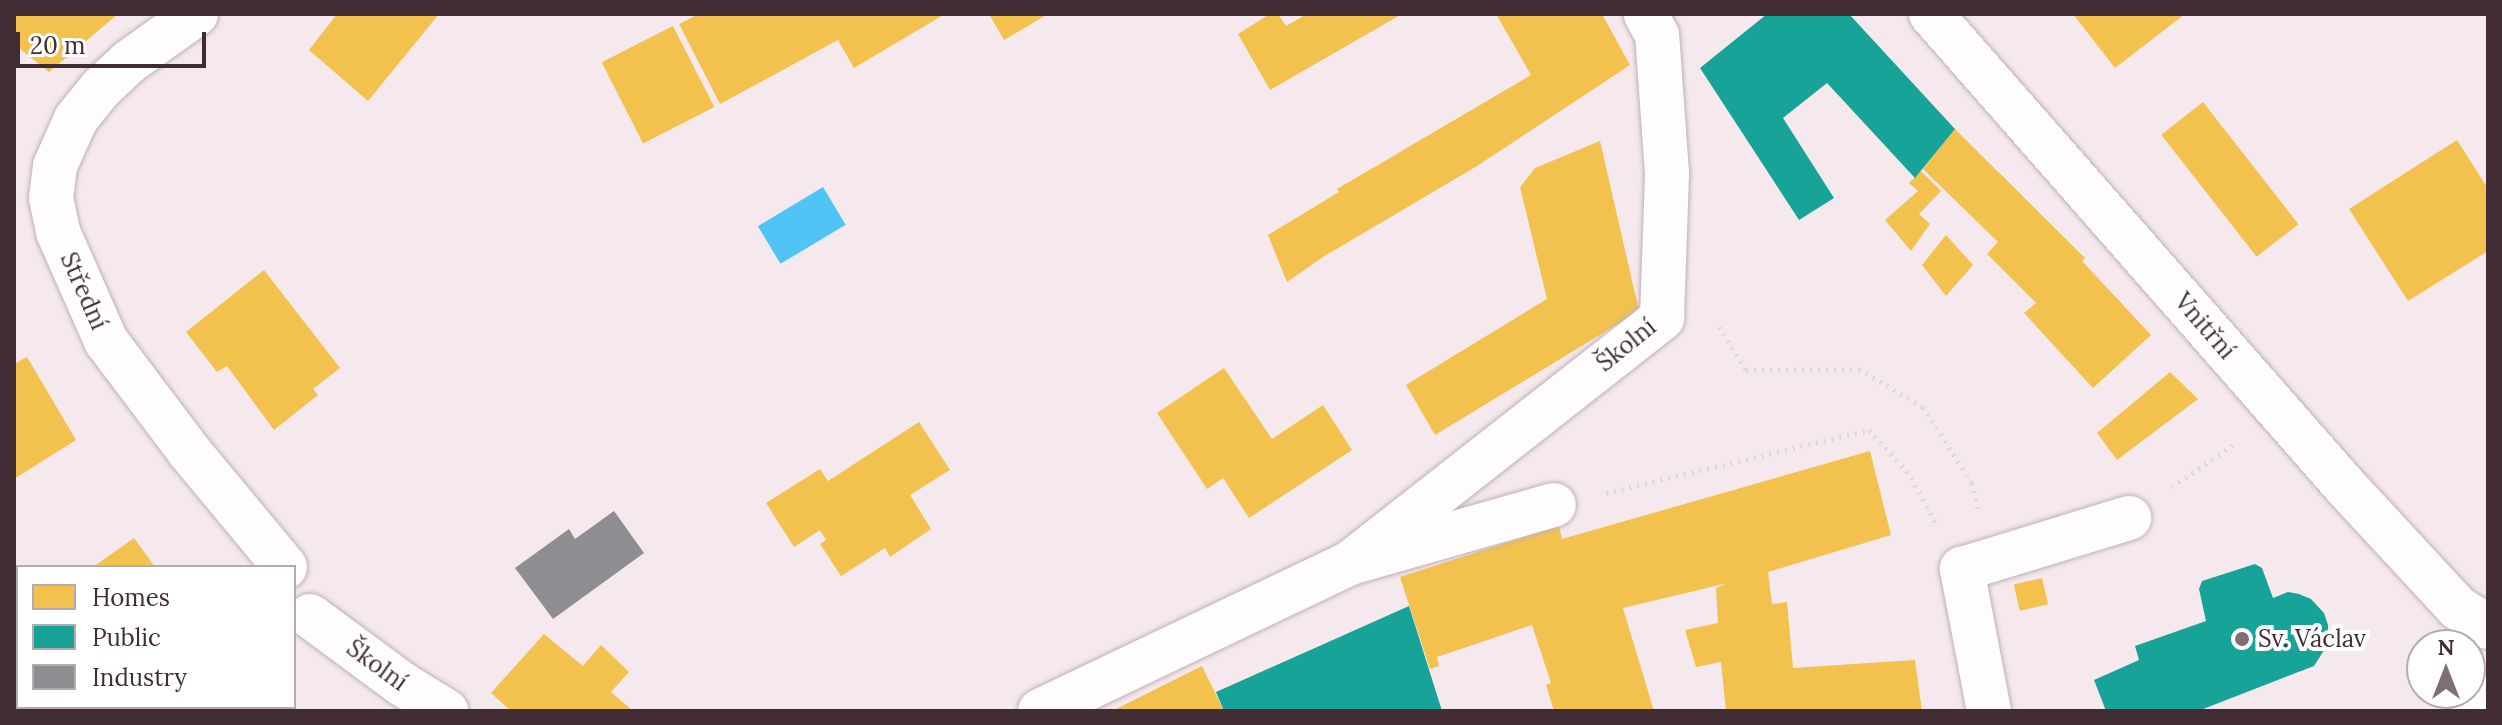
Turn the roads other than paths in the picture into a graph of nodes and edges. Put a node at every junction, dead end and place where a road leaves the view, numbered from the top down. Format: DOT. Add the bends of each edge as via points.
graph roads {
  1 [pos="196,14"];
  2 [pos="1646,14"];
  3 [pos="1931,14"];
  4 [pos="1554,505"];
  5 [pos="2129,518"];
  6 [pos="1350,563"];
  7 [pos="283,565"];
  8 [pos="299,612"];
  9 [pos="2488,627"];
  10 [pos="2488,698"];
  11 [pos="446,711"];
  12 [pos="1040,711"];
  13 [pos="1989,711"];
  14 [pos="2474,711"];
  1 -- 7 [label="street, Střední" via="129,62 76,119 55,166 51,198 58,232 106,341"];
  2 -- 6 [label="street, Školní" via="1657,35 1667,173 1662,318"];
  3 -- 9 [label="street, Vnitřní" via="2458,608"];
  4 -- 6 [label="street, Školní"];
  5 -- 13 [label="street" via="1977,564"];
  6 -- 12 [label="street, Školní"];
  8 -- 11 [label="street, Školní"];
  10 -- 14 [label="street"];
}
